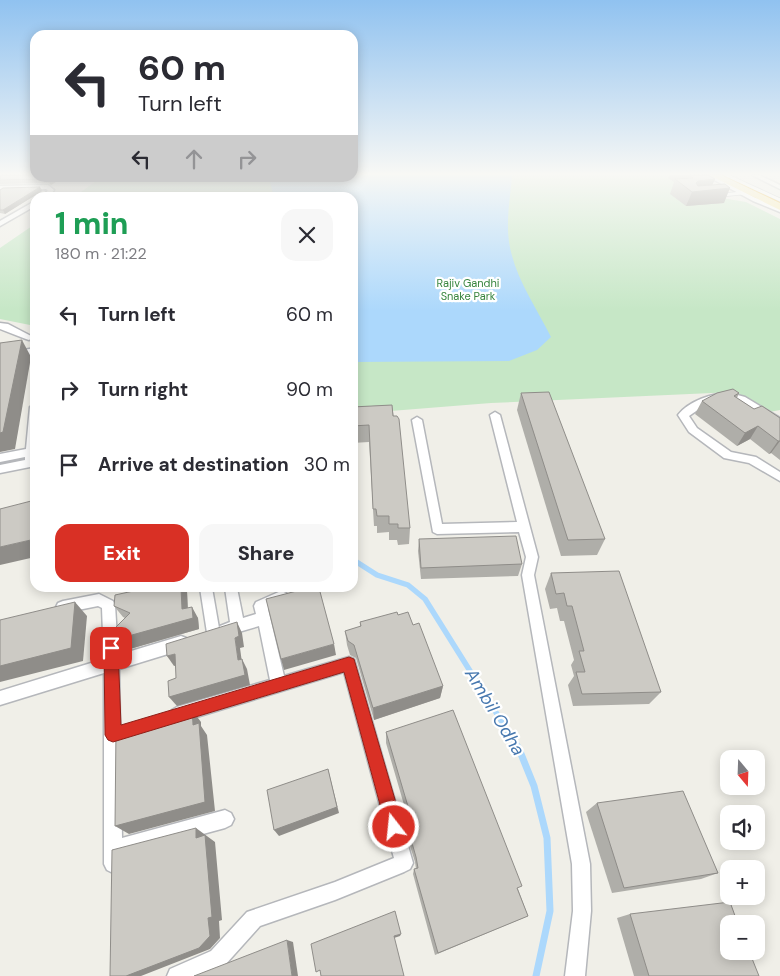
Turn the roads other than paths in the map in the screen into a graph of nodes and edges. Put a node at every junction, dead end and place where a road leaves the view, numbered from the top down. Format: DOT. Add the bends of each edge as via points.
graph roads {
  1 [pos="0,326"];
  2 [pos="29,337"];
  3 [pos="30,351"];
  4 [pos="0,357"];
  5 [pos="496,415"];
  6 [pos="417,420"];
  7 [pos="780,423"];
  8 [pos="0,458"];
  9 [pos="30,459"];
  10 [pos="30,460"];
  11 [pos="0,470"];
  12 [pos="780,476"];
  13 [pos="524,527"];
  14 [pos="206,592"];
  15 [pos="232,592"];
  16 [pos="298,592"];
  17 [pos="118,597"];
  18 [pos="101,601"];
  19 [pos="48,610"];
  20 [pos="264,618"];
  21 [pos="238,626"];
  22 [pos="203,636"];
  23 [pos="111,665"];
  24 [pos="278,684"];
  25 [pos="0,698"];
  26 [pos="159,721"];
  27 [pos="132,729"];
  28 [pos="113,735"];
  29 [pos="225,818"];
  30 [pos="114,849"];
  31 [pos="113,878"];
  32 [pos="178,976"];
  33 [pos="576,976"];
  1 -- 2 [label="street"];
  3 -- 4 [label="street"];
  5 -- 13 [label="street"];
  6 -- 13 [label="street" via="437,530"];
  7 -- 12 [label="street" via="735,396 711,398 696,404 683,415 693,430 728,454 752,460"];
  8 -- 9 [label="street"];
  10 -- 11 [label="street"];
  13 -- 33 [label="street" via="532,557 528,575 581,864 582,911"];
  14 -- 22 [label="street"];
  15 -- 21 [label="street"];
  16 -- 20 [label="street" via="261,606"];
  17 -- 18 [label="street"];
  18 -- 19 [label="street"];
  18 -- 23 [label="street" via="108,605 110,615"];
  20 -- 21 [label="street"];
  20 -- 24 [label="street"];
  21 -- 22 [label="street"];
  22 -- 23 [label="street"];
  23 -- 25 [label="street"];
  23 -- 28 [label="street"];
  24 -- 26 [label="street"];
  24 -- 32 [label="street" via="349,664 404,863 254,919 218,958"];
  27 -- 28 [label="street"];
  28 -- 30 [label="street"];
  29 -- 30 [label="street"];
  30 -- 31 [label="street"];
}
